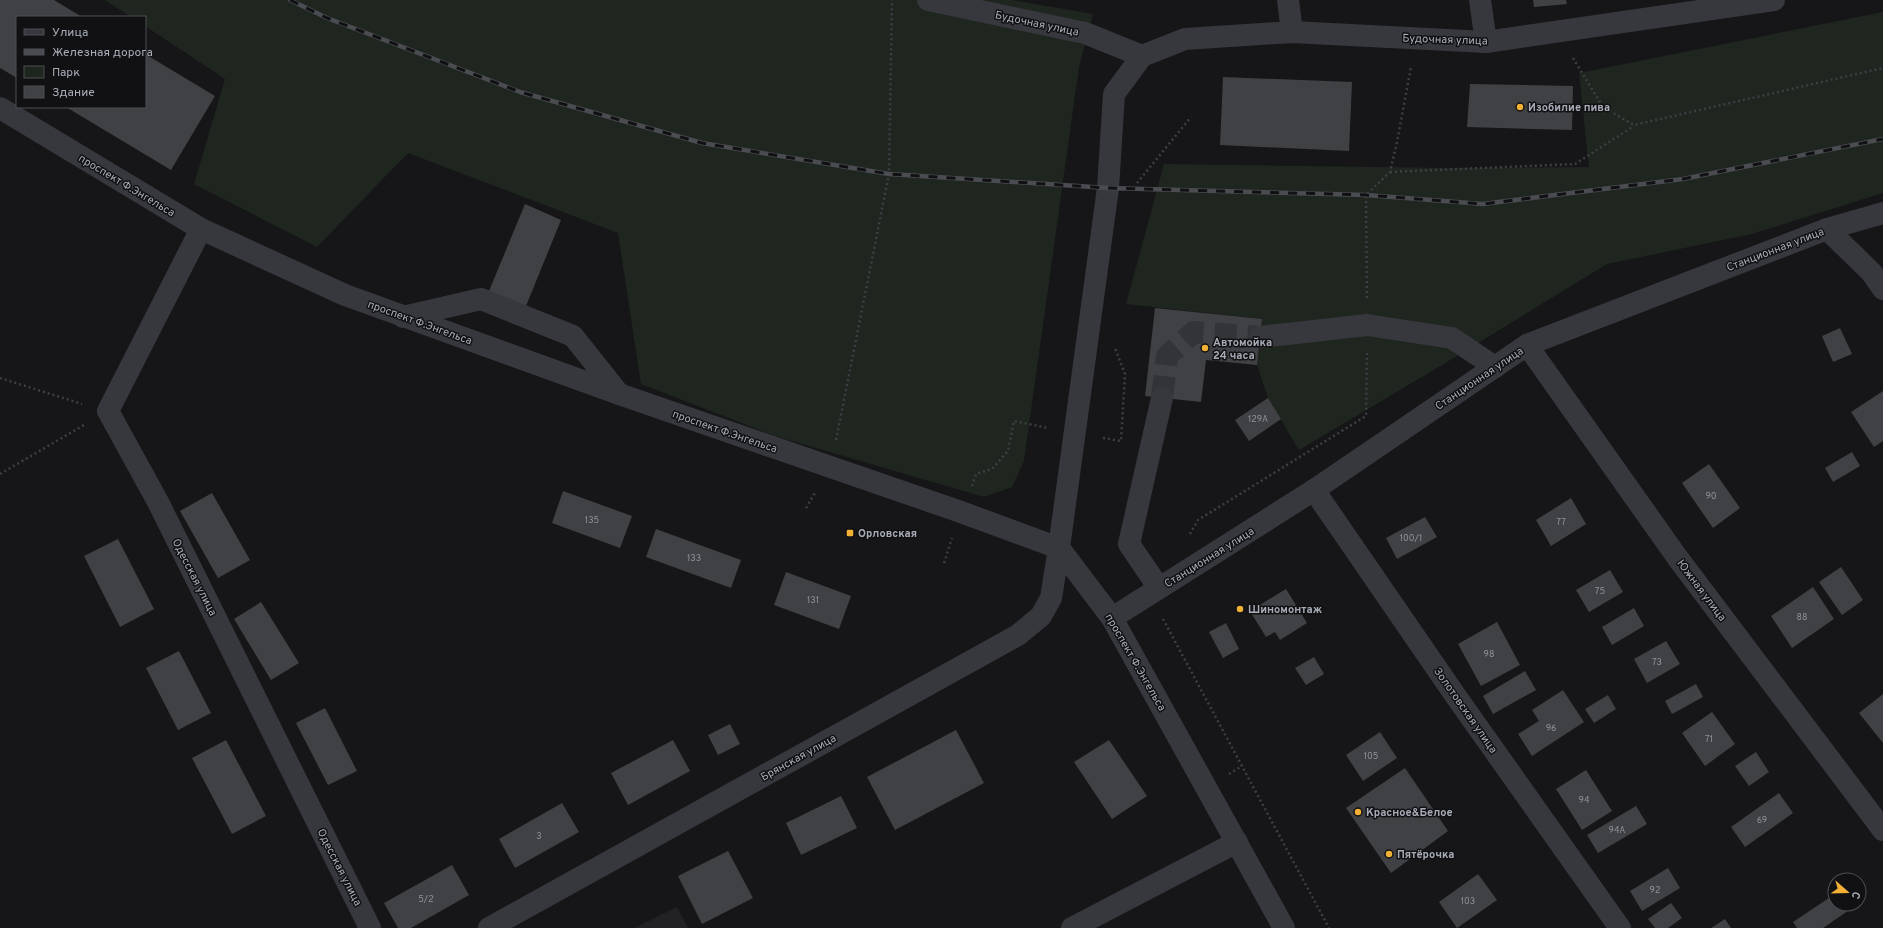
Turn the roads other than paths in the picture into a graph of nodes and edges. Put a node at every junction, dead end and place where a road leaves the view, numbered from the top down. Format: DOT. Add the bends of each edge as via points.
graph roads {
  1 [pos="928,0"];
  2 [pos="1288,0"];
  3 [pos="1480,0"];
  4 [pos="1774,0"];
  5 [pos="1292,32"];
  6 [pos="1486,42"];
  7 [pos="1142,56"];
  8 [pos="0,108"];
  9 [pos="1883,213"];
  10 [pos="201,229"];
  11 [pos="1827,229"];
  12 [pos="1883,289"];
  13 [pos="403,317"];
  14 [pos="1260,337"];
  15 [pos="1528,345"];
  16 [pos="1495,367"];
  17 [pos="619,394"];
  18 [pos="1162,398"];
  19 [pos="1314,490"];
  20 [pos="1058,548"];
  21 [pos="1159,588"];
  22 [pos="1112,618"];
  23 [pos="1883,830"];
  24 [pos="1237,842"];
  25 [pos="370,928"];
  26 [pos="489,928"];
  27 [pos="1072,928"];
  28 [pos="1284,928"];
  29 [pos="1620,928"];
  1 -- 7 [label="street, Будочная улица" via="1085,33"];
  2 -- 5 [label="street"];
  3 -- 6 [label="street"];
  4 -- 6 [label="street, Будочная улица"];
  5 -- 6 [label="street, Будочная улица"];
  5 -- 7 [label="street, Будочная улица" via="1185,39"];
  7 -- 20 [label="street, Брянская улица" via="1114,94 1108,188"];
  8 -- 10 [label="street, проспект Ф.Энгельса"];
  9 -- 11 [label="street, Станционная улица"];
  10 -- 13 [label="street, проспект Ф.Энгельса" via="345,295"];
  10 -- 25 [label="street, Одесская улица" via="108,411 158,502"];
  11 -- 12 [label="street" via="1872,273"];
  11 -- 15 [label="street, Станционная улица"];
  13 -- 17 [label="street, проспект Ф.Энгельса"];
  13 -- 17 [label="street" via="481,299 573,336"];
  14 -- 16 [label="street" via="1367,325 1452,338"];
  15 -- 16 [label="street, Станционная улица"];
  15 -- 23 [label="street, Южная улица" via="1677,557"];
  16 -- 19 [label="street, Станционная улица"];
  17 -- 20 [label="street, проспект Ф.Энгельса" via="962,512"];
  18 -- 21 [label="street" via="1129,544"];
  19 -- 21 [label="street, Станционная улица"];
  19 -- 29 [label="street, Золотовская улица"];
  20 -- 22 [label="street, проспект Ф.Энгельса"];
  20 -- 26 [label="street, Брянская улица" via="1051,598 1041,616 1018,636"];
  21 -- 22 [label="street, Станционная улица"];
  22 -- 24 [label="street, проспект Ф.Энгельса"];
  24 -- 27 [label="street"];
  24 -- 28 [label="street, проспект Ф.Энгельса"];
}
